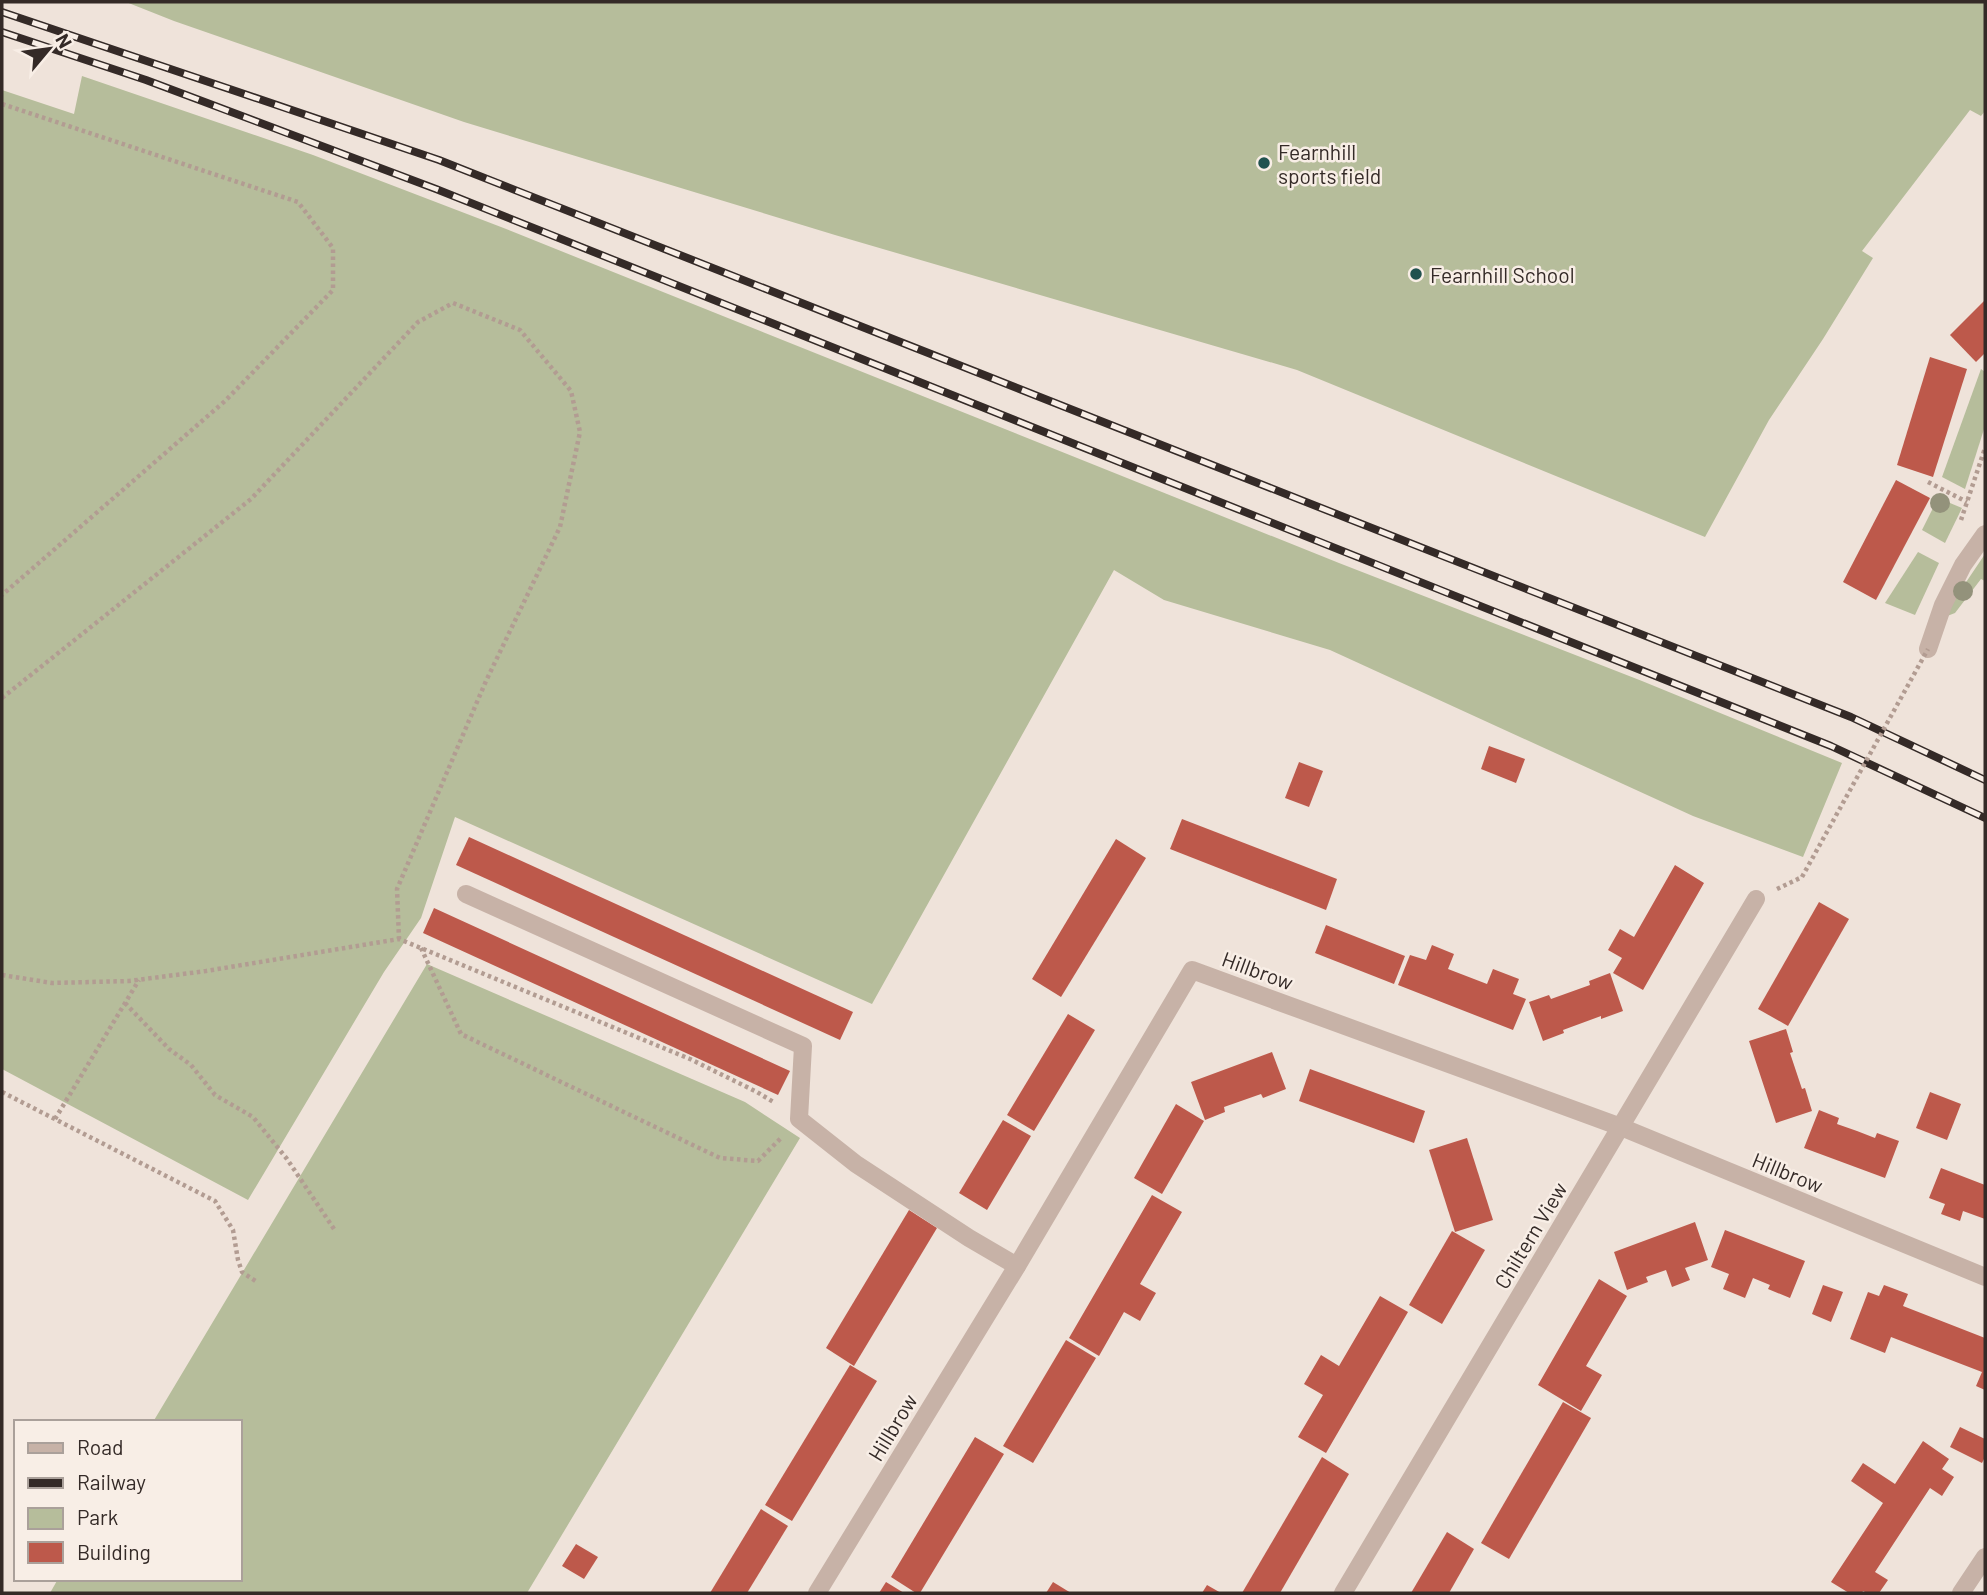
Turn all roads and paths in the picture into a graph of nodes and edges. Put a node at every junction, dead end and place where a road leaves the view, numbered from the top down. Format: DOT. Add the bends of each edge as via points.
graph roads {
  1 [pos="2,104"];
  2 [pos="1985,448"];
  3 [pos="1928,482"];
  4 [pos="1967,502"];
  5 [pos="1959,524"];
  6 [pos="1985,534"];
  7 [pos="2,594"];
  8 [pos="1928,649"];
  9 [pos="2,698"];
  10 [pos="1802,877"];
  11 [pos="466,894"];
  12 [pos="1756,899"];
  13 [pos="399,939"];
  14 [pos="421,948"];
  15 [pos="2,975"];
  16 [pos="139,979"];
  17 [pos="125,1003"];
  18 [pos="2,1092"];
  19 [pos="55,1119"];
  20 [pos="799,1119"];
  21 [pos="1621,1127"];
  22 [pos="334,1229"];
  23 [pos="1017,1266"];
  24 [pos="1985,1278"];
  25 [pos="257,1282"];
  26 [pos="1985,1557"];
  27 [pos="1980,1578"];
  28 [pos="817,1593"];
  29 [pos="1343,1593"];
  30 [pos="1961,1593"];
  1 -- 7 [label="path" via="298,202 333,248 333,290 226,401"];
  2 -- 4 [label="path"];
  3 -- 4 [label="path"];
  4 -- 5 [label="path"];
  6 -- 8 [label="street" via="1943,605"];
  8 -- 10 [label="path, bridge"];
  9 -- 13 [label="path" via="251,499 418,322 453,303 520,330 571,391 580,432 560,527 486,681 397,889"];
  11 -- 20 [label="street" via="803,1046"];
  12 -- 21 [label="street, Chiltern View"];
  13 -- 14 [label="path"];
  13 -- 16 [label="path"];
  14 -- 20 [label="path" via="690,1059"];
  14 -- 20 [label="path" via="461,1034 720,1158 758,1161"];
  15 -- 16 [label="path" via="52,983"];
  16 -- 17 [label="path"];
  17 -- 19 [label="path"];
  17 -- 22 [label="path" via="191,1065 215,1095 253,1117 288,1158"];
  18 -- 19 [label="path"];
  19 -- 25 [label="path" via="215,1201 233,1230 242,1272"];
  20 -- 23 [label="street" via="856,1164"];
  21 -- 23 [label="street, Hillbrow" via="1192,970"];
  21 -- 24 [label="street, Hillbrow"];
  21 -- 29 [label="street, Chiltern View"];
  23 -- 28 [label="street, Hillbrow"];
  26 -- 27 [label="street"];
  27 -- 30 [label="street"];
}
